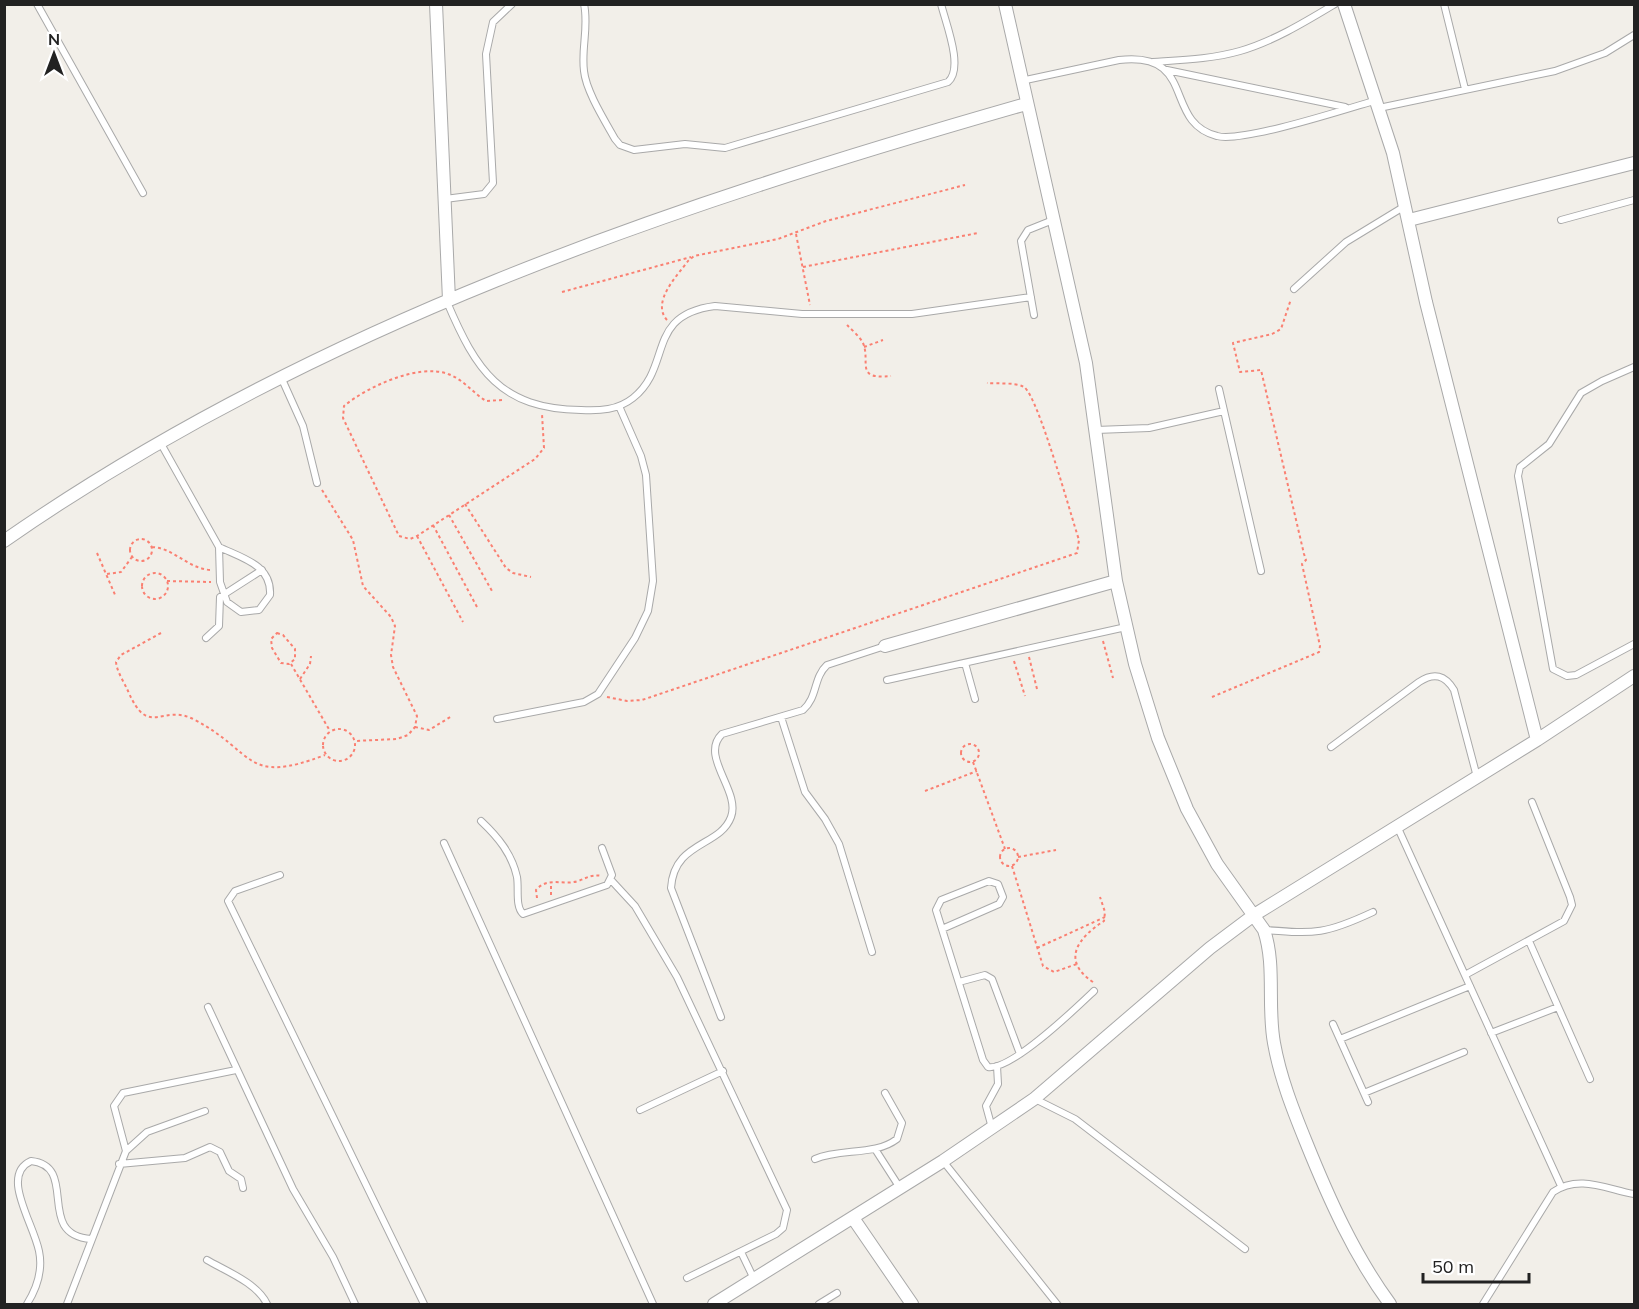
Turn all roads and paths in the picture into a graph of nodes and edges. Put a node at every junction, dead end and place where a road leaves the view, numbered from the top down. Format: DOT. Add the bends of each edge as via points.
graph roads {
  1 [pos="37,4"];
  2 [pos="436,4"];
  3 [pos="512,4"];
  4 [pos="584,4"];
  5 [pos="941,4"];
  6 [pos="1005,4"];
  7 [pos="1335,4"];
  8 [pos="1344,4"];
  9 [pos="1444,4"];
  10 [pos="1635,35"];
  11 [pos="1152,62"];
  12 [pos="1167,70"];
  13 [pos="1020,81"];
  14 [pos="1465,89"];
  15 [pos="1026,104"];
  16 [pos="1378,104"];
  17 [pos="1348,108"];
  18 [pos="1635,163"];
  19 [pos="965,185"];
  20 [pos="143,193"];
  21 [pos="445,199"];
  22 [pos="1635,200"];
  23 [pos="1406,206"];
  24 [pos="1053,220"];
  25 [pos="1408,220"];
  26 [pos="1561,220"];
  27 [pos="796,233"];
  28 [pos="978,233"];
  29 [pos="694,256"];
  30 [pos="803,267"];
  31 [pos="1294,289"];
  32 [pos="562,292"];
  33 [pos="1031,297"];
  34 [pos="448,301"];
  35 [pos="811,314"];
  36 [pos="836,315"];
  37 [pos="1034,315"];
  38 [pos="673,325"];
  39 [pos="884,340"];
  40 [pos="864,347"];
  41 [pos="1635,367"];
  42 [pos="281,376"];
  43 [pos="891,376"];
  44 [pos="987,383"];
  45 [pos="1219,388"];
  46 [pos="512,394"];
  47 [pos="542,406"];
  48 [pos="620,406"];
  49 [pos="1224,411"];
  50 [pos="1095,430"];
  51 [pos="159,441"];
  52 [pos="317,483"];
  53 [pos="465,504"];
  54 [pos="449,515"];
  55 [pos="433,525"];
  56 [pos="417,536"];
  57 [pos="4,541"];
  58 [pos="152,547"];
  59 [pos="219,547"];
  60 [pos="98,553"];
  61 [pos="132,557"];
  62 [pos="219,570"];
  63 [pos="262,570"];
  64 [pos="1261,571"];
  65 [pos="106,574"];
  66 [pos="531,576"];
  67 [pos="167,580"];
  68 [pos="1116,580"];
  69 [pos="220,582"];
  70 [pos="492,591"];
  71 [pos="223,594"];
  72 [pos="116,597"];
  73 [pos="477,607"];
  74 [pos="463,622"];
  75 [pos="1126,627"];
  76 [pos="1101,632"];
  77 [pos="161,633"];
  78 [pos="206,638"];
  79 [pos="1635,644"];
  80 [pos="885,646"];
  81 [pos="1030,648"];
  82 [pos="1011,652"];
  83 [pos="311,656"];
  84 [pos="291,663"];
  85 [pos="965,663"];
  86 [pos="1635,676"];
  87 [pos="1113,678"];
  88 [pos="300,680"];
  89 [pos="887,680"];
  90 [pos="1037,689"];
  91 [pos="598,694"];
  92 [pos="1025,696"];
  93 [pos="1212,697"];
  94 [pos="975,699"];
  95 [pos="452,716"];
  96 [pos="782,717"];
  97 [pos="497,719"];
  98 [pos="415,727"];
  99 [pos="330,731"];
  100 [pos="1537,740"];
  101 [pos="355,741"];
  102 [pos="1332,747"];
  103 [pos="325,755"];
  104 [pos="974,762"];
  105 [pos="977,771"];
  106 [pos="1477,777"];
  107 [pos="925,791"];
  108 [pos="1532,802"];
  109 [pos="481,820"];
  110 [pos="1397,826"];
  111 [pos="444,843"];
  112 [pos="602,848"];
  113 [pos="1005,849"];
  114 [pos="1056,850"];
  115 [pos="1018,858"];
  116 [pos="1012,866"];
  117 [pos="280,875"];
  118 [pos="611,880"];
  119 [pos="1100,897"];
  120 [pos="534,912"];
  121 [pos="1373,912"];
  122 [pos="1254,915"];
  123 [pos="1105,917"];
  124 [pos="942,929"];
  125 [pos="1264,930"];
  126 [pos="1529,941"];
  127 [pos="1037,948"];
  128 [pos="872,952"];
  129 [pos="1077,964"];
  130 [pos="1465,975"];
  131 [pos="959,982"];
  132 [pos="1470,986"];
  133 [pos="1094,992"];
  134 [pos="208,1007"];
  135 [pos="1558,1007"];
  136 [pos="721,1017"];
  137 [pos="1333,1024"];
  138 [pos="1491,1033"];
  139 [pos="1340,1039"];
  140 [pos="1464,1052"];
  141 [pos="1020,1054"];
  142 [pos="997,1066"];
  143 [pos="236,1070"];
  144 [pos="723,1071"];
  145 [pos="1590,1079"];
  146 [pos="885,1093"];
  147 [pos="1365,1093"];
  148 [pos="1035,1099"];
  149 [pos="1368,1102"];
  150 [pos="640,1110"];
  151 [pos="205,1111"];
  152 [pos="992,1129"];
  153 [pos="875,1149"];
  154 [pos="126,1151"];
  155 [pos="815,1159"];
  156 [pos="943,1161"];
  157 [pos="119,1164"];
  158 [pos="10,1177"];
  159 [pos="1561,1186"];
  160 [pos="243,1188"];
  161 [pos="900,1188"];
  162 [pos="1635,1194"];
  163 [pos="11,1195"];
  164 [pos="853,1218"];
  165 [pos="91,1239"];
  166 [pos="1245,1249"];
  167 [pos="741,1252"];
  168 [pos="207,1260"];
  169 [pos="687,1278"];
  170 [pos="755,1280"];
  171 [pos="837,1293"];
  172 [pos="27,1305"];
  173 [pos="68,1305"];
  174 [pos="267,1305"];
  175 [pos="355,1305"];
  176 [pos="423,1305"];
  177 [pos="653,1305"];
  178 [pos="714,1305"];
  179 [pos="819,1305"];
  180 [pos="912,1305"];
  181 [pos="1057,1305"];
  182 [pos="1390,1305"];
  183 [pos="1484,1305"];
  1 -- 20 [label="lane"];
  2 -- 21 [label="street"];
  3 -- 21 [label="lane" via="493,22 486,54 493,183 484,194"];
  4 -- 5 [label="lane" via="586,80 615,139 634,150 685,144 725,148 948,82 956,66"];
  6 -- 13 [label="street"];
  7 -- 11 [label="lane" via="1264,43 1240,51"];
  8 -- 16 [label="street"];
  9 -- 14 [label="lane"];
  10 -- 14 [label="lane" via="1580,64"];
  11 -- 12 [label="lane"];
  11 -- 13 [label="lane" via="1136,58 1119,60"];
  12 -- 17 [label="lane"];
  12 -- 17 [label="lane" via="1189,118 1218,137 1254,133"];
  13 -- 15 [label="street"];
  14 -- 16 [label="lane"];
  15 -- 24 [label="street"];
  15 -- 34 [label="street" via="731,193 586,245"];
  16 -- 17 [label="lane"];
  16 -- 23 [label="street"];
  18 -- 25 [label="street"];
  19 -- 27 [label="path" via="826,221"];
  21 -- 34 [label="street"];
  22 -- 26 [label="lane"];
  23 -- 25 [label="street"];
  23 -- 31 [label="lane" via="1346,242"];
  24 -- 33 [label="lane" via="1028,230 1021,241"];
  24 -- 50 [label="street" via="1086,363"];
  25 -- 100 [label="street" via="1428,314"];
  27 -- 29 [label="path"];
  27 -- 30 [label="path"];
  28 -- 30 [label="path"];
  29 -- 32 [label="path"];
  29 -- 38 [label="path" via="661,302 662,313"];
  30 -- 35 [label="path"];
  31 -- 93 [label="path" via="1281,329 1233,344 1240,372 1261,370 1306,560 1302,564 1320,646 1312,655"];
  33 -- 36 [label="lane" via="922,313"];
  33 -- 37 [label="lane"];
  34 -- 42 [label="street"];
  34 -- 46 [label="lane" via="480,368"];
  35 -- 36 [label="lane"];
  35 -- 38 [label="lane" via="715,306 696,308"];
  36 -- 40 [label="path"];
  38 -- 48 [label="lane" via="645,386"];
  39 -- 40 [label="path"];
  40 -- 43 [label="path" via="869,373"];
  41 -- 79 [label="lane" via="1581,393 1549,444 1520,467 1518,476 1553,669 1576,675"];
  42 -- 51 [label="street"];
  42 -- 52 [label="lane" via="303,426"];
  44 -- 91 [label="path" via="1018,385 1028,391 1079,540 1077,553 642,700 627,702"];
  45 -- 49 [label="lane"];
  46 -- 47 [label="lane"];
  46 -- 56 [label="path" via="496,402 486,401 449,374 417,370 344,406 342,418 395,531 404,538"];
  47 -- 48 [label="lane" via="588,411"];
  47 -- 53 [label="path" via="541,453"];
  48 -- 91 [label="lane" via="646,475 653,580 642,626"];
  49 -- 50 [label="lane" via="1131,430"];
  49 -- 64 [label="lane"];
  50 -- 68 [label="street"];
  51 -- 57 [label="street"];
  51 -- 59 [label="lane"];
  52 -- 98 [label="path" via="353,540 363,586 392,617 393,667 414,705"];
  53 -- 54 [label="path"];
  53 -- 66 [label="path" via="506,567 513,573"];
  54 -- 55 [label="path"];
  54 -- 70 [label="path"];
  55 -- 56 [label="path"];
  55 -- 73 [label="path"];
  56 -- 74 [label="path"];
  58 -- 61 [label="path" via="146,560 141,562"];
  58 -- 61 [label="path" via="146,540 135,540 129,548"];
  58 -- 62 [label="path" via="169,550 196,568"];
  59 -- 62 [label="lane"];
  59 -- 63 [label="lane"];
  60 -- 65 [label="path"];
  61 -- 65 [label="path" via="121,572"];
  62 -- 69 [label="lane"];
  63 -- 71 [label="lane"];
  63 -- 71 [label="lane" via="268,578 270,596 259,610 233,609"];
  65 -- 72 [label="path"];
  67 -- 67 [label="path" via="160,574 149,574 142,581 142,592 150,599 160,598 168,591"];
  67 -- 69 [label="path"];
  68 -- 75 [label="street"];
  68 -- 80 [label="street"];
  69 -- 71 [label="lane"];
  71 -- 78 [label="lane" via="219,601 219,626"];
  75 -- 76 [label="lane"];
  75 -- 122 [label="street" via="1155,728 1187,809 1217,864"];
  76 -- 81 [label="lane"];
  76 -- 87 [label="path"];
  77 -- 103 [label="path" via="121,655 116,662 133,703 143,716 187,716 212,730 249,760 266,767 284,768"];
  80 -- 96 [label="lane" via="826,665 819,672 812,703"];
  81 -- 82 [label="lane"];
  81 -- 90 [label="path"];
  82 -- 85 [label="lane"];
  82 -- 92 [label="path"];
  83 -- 88 [label="path"];
  84 -- 84 [label="path" via="281,663 273,652 270,642 274,634 283,635 295,649 296,657"];
  84 -- 88 [label="path"];
  85 -- 89 [label="lane"];
  85 -- 94 [label="lane"];
  86 -- 100 [label="street"];
  88 -- 99 [label="path"];
  91 -- 97 [label="lane" via="584,702"];
  95 -- 98 [label="path" via="429,730"];
  96 -- 128 [label="lane" via="805,792 839,844"];
  96 -- 136 [label="lane" via="722,734 717,739 715,752 733,805 732,816 727,825 683,856 672,876 674,899"];
  98 -- 101 [label="path" via="397,739"];
  99 -- 101 [label="path" via="345,730"];
  99 -- 103 [label="path" via="323,739"];
  100 -- 106 [label="street"];
  101 -- 103 [label="path" via="354,752 346,760 334,761"];
  102 -- 106 [label="lane" via="1419,682 1439,675 1454,690"];
  104 -- 104 [label="path" via="979,749 973,744 965,745 963,759"];
  104 -- 105 [label="path"];
  105 -- 107 [label="path"];
  105 -- 113 [label="path"];
  106 -- 110 [label="street"];
  108 -- 126 [label="lane" via="1572,905 1564,921"];
  109 -- 120 [label="lane" via="501,842 513,865 520,912"];
  110 -- 122 [label="street"];
  110 -- 130 [label="lane"];
  111 -- 177 [label="lane"];
  112 -- 118 [label="lane"];
  113 -- 115 [label="path" via="1016,851"];
  113 -- 116 [label="path" via="1001,858"];
  114 -- 115 [label="path"];
  115 -- 116 [label="path"];
  116 -- 127 [label="path"];
  117 -- 176 [label="lane" via="235,891 228,901"];
  118 -- 120 [label="lane" via="602,887"];
  118 -- 120 [label="path" via="595,875 577,882 558,880 543,884 536,890"];
  118 -- 144 [label="lane" via="646,921"];
  119 -- 123 [label="path"];
  121 -- 125 [label="lane" via="1313,934"];
  122 -- 125 [label="street"];
  122 -- 148 [label="street" via="1210,948"];
  123 -- 127 [label="path"];
  123 -- 129 [label="path" via="1079,941"];
  124 -- 124 [label="lane" via="936,910 938,902 989,881 998,884 1003,897 999,904"];
  124 -- 131 [label="lane"];
  125 -- 182 [label="street" via="1270,946 1270,1023 1278,1065 1348,1237"];
  126 -- 130 [label="lane"];
  126 -- 135 [label="lane"];
  127 -- 129 [label="path" via="1049,972"];
  129 -- 133 [label="path" via="1094,983"];
  130 -- 132 [label="lane"];
  131 -- 141 [label="lane" via="985,975 992,979"];
  131 -- 142 [label="lane" via="985,1065"];
  132 -- 138 [label="lane"];
  132 -- 139 [label="lane"];
  133 -- 141 [label="lane"];
  134 -- 143 [label="lane"];
  135 -- 138 [label="lane"];
  135 -- 145 [label="lane"];
  137 -- 139 [label="lane"];
  138 -- 159 [label="lane"];
  139 -- 147 [label="lane"];
  140 -- 147 [label="lane"];
  141 -- 142 [label="lane"];
  142 -- 152 [label="lane" via="998,1084 986,1106"];
  143 -- 154 [label="lane" via="123,1093 114,1106"];
  143 -- 175 [label="lane"];
  144 -- 150 [label="lane"];
  144 -- 167 [label="lane" via="787,1210 783,1228"];
  146 -- 153 [label="lane" via="899,1114 901,1132 890,1145"];
  147 -- 149 [label="lane"];
  148 -- 152 [label="street"];
  148 -- 166 [label="lane" via="1075,1119"];
  151 -- 154 [label="lane" via="147,1132"];
  152 -- 156 [label="street"];
  153 -- 155 [label="lane" via="835,1152"];
  153 -- 161 [label="lane"];
  154 -- 157 [label="lane"];
  156 -- 161 [label="street"];
  156 -- 181 [label="lane"];
  157 -- 160 [label="lane" via="185,1158 210,1147 220,1152 229,1171 241,1179"];
  157 -- 165 [label="lane"];
  158 -- 165 [label="lane" via="22,1164 31,1161 48,1166 54,1173 64,1226 80,1239"];
  159 -- 162 [label="lane" via="1582,1182"];
  159 -- 183 [label="lane" via="1546,1200"];
  161 -- 164 [label="street"];
  163 -- 172 [label="lane" via="39,1250 39,1280"];
  164 -- 170 [label="street"];
  164 -- 180 [label="street"];
  165 -- 173 [label="lane"];
  167 -- 169 [label="lane"];
  167 -- 170 [label="lane"];
  168 -- 174 [label="lane" via="248,1284"];
  170 -- 178 [label="street"];
  171 -- 179 [label="lane"];
}
